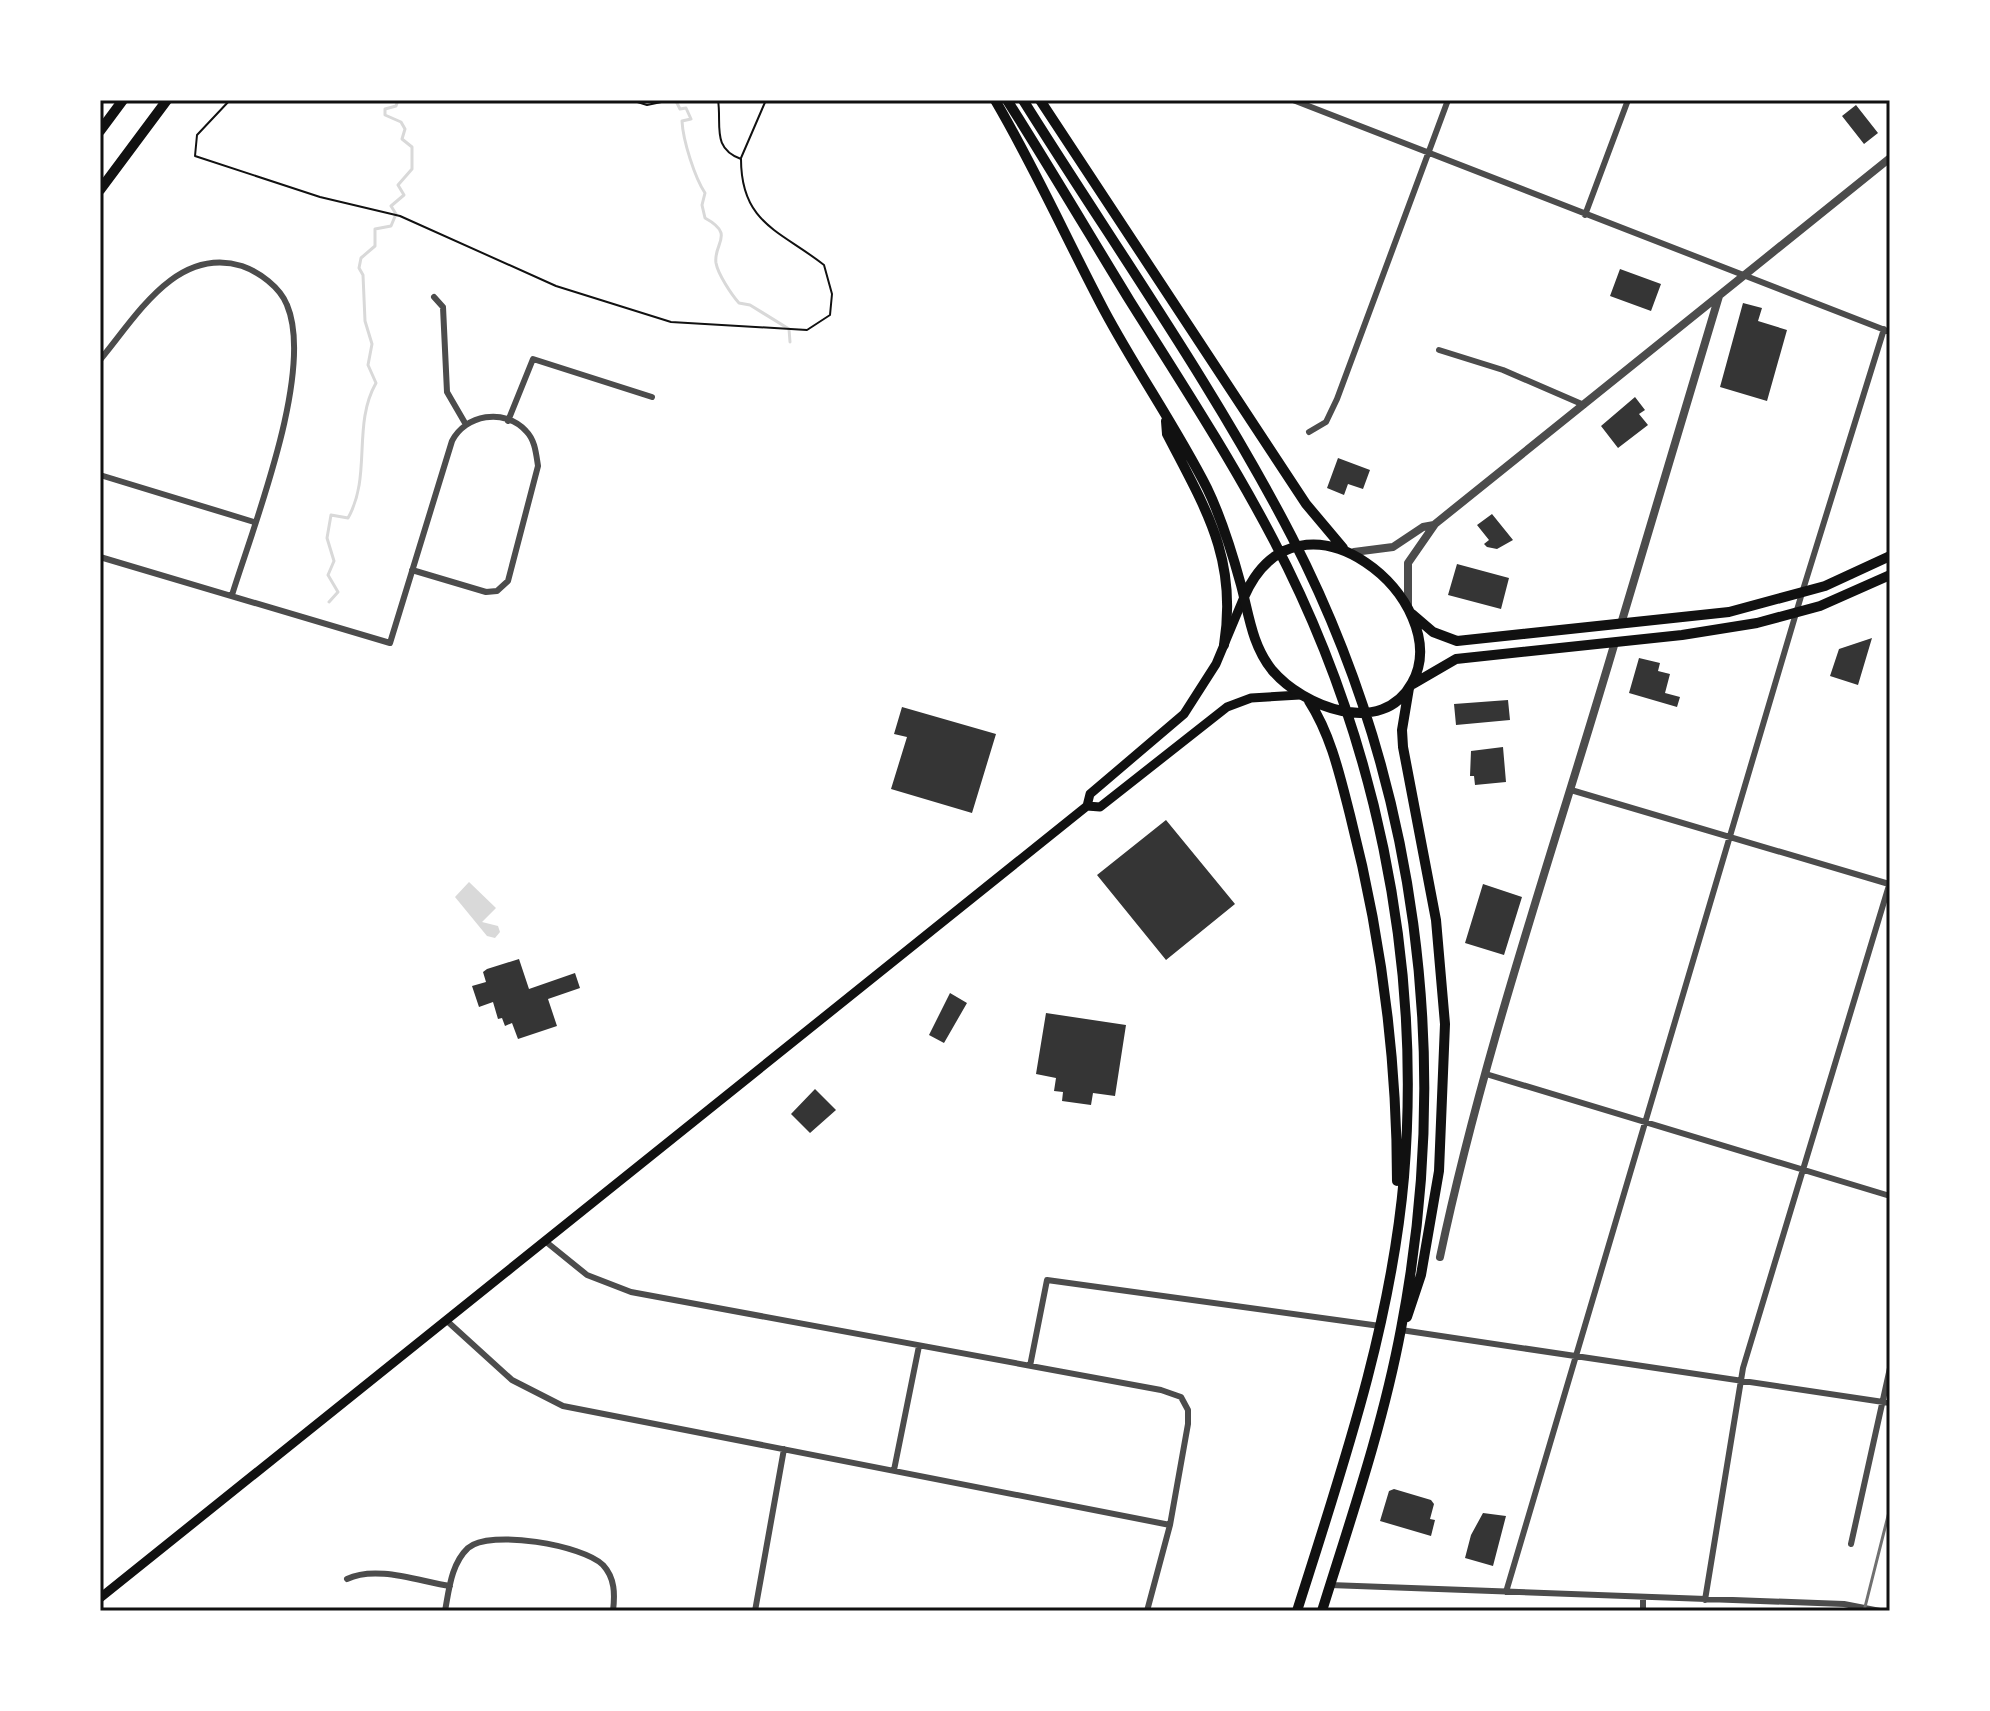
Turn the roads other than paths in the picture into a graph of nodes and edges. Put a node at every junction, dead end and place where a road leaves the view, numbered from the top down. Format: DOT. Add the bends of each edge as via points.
graph roads {
  1 [pos="123,100"];
  2 [pos="167,100"];
  3 [pos="995,100"];
  4 [pos="1007,100"];
  5 [pos="1023,100"];
  6 [pos="1040,100"];
  7 [pos="1293,100"];
  8 [pos="1448,100"];
  9 [pos="1628,100"];
  10 [pos="100,131"];
  11 [pos="1429,154"];
  12 [pos="1890,158"];
  13 [pos="100,190"];
  14 [pos="1585,215"];
  15 [pos="1745,275"];
  16 [pos="1719,295"];
  17 [pos="434,297"];
  18 [pos="1887,330"];
  19 [pos="1439,350"];
  20 [pos="100,360"];
  21 [pos="652,397"];
  22 [pos="1584,405"];
  23 [pos="1165,415"];
  24 [pos="508,421"];
  25 [pos="465,423"];
  26 [pos="1309,432"];
  27 [pos="100,475"];
  28 [pos="254,522"];
  29 [pos="1435,524"];
  30 [pos="1348,550"];
  31 [pos="1890,556"];
  32 [pos="100,557"];
  33 [pos="412,570"];
  34 [pos="1890,575"];
  35 [pos="1802,593"];
  36 [pos="232,595"];
  37 [pos="1244,597"];
  38 [pos="1409,610"];
  39 [pos="1796,613"];
  40 [pos="1621,624"];
  41 [pos="1615,642"];
  42 [pos="1224,645"];
  43 [pos="1410,686"];
  44 [pos="1304,697"];
  45 [pos="1571,790"];
  46 [pos="1087,806"];
  47 [pos="1730,837"];
  48 [pos="1890,883"];
  49 [pos="1486,1074"];
  50 [pos="1646,1122"];
  51 [pos="1803,1170"];
  52 [pos="1890,1196"];
  53 [pos="1396,1239"];
  54 [pos="545,1241"];
  55 [pos="1440,1257"];
  56 [pos="447,1321"];
  57 [pos="1380,1326"];
  58 [pos="1401,1330"];
  59 [pos="919,1346"];
  60 [pos="1576,1355"];
  61 [pos="1030,1366"];
  62 [pos="1890,1368"];
  63 [pos="1740,1378"];
  64 [pos="1886,1402"];
  65 [pos="784,1449"];
  66 [pos="894,1470"];
  67 [pos="1170,1525"];
  68 [pos="1851,1544"];
  69 [pos="347,1579"];
  70 [pos="1330,1585"];
  71 [pos="450,1586"];
  72 [pos="1506,1592"];
  73 [pos="1643,1597"];
  74 [pos="100,1598"];
  75 [pos="1705,1600"];
  76 [pos="445,1611"];
  77 [pos="613,1611"];
  78 [pos="755,1611"];
  79 [pos="1147,1611"];
  80 [pos="1297,1611"];
  81 [pos="1322,1611"];
  82 [pos="1643,1611"];
  83 [pos="1880,1611"];
  1 -- 10 [label="highway"];
  2 -- 13 [label="highway"];
  3 -- 23 [label="highway"];
  4 -- 53 [label="highway" via="1255,507 1317,633 1362,762 1385,847 1403,992 1406,1123"];
  5 -- 58 [label="highway" via="1271,498 1334,629 1379,754 1406,866 1425,1064 1419,1210"];
  6 -- 30 [label="highway" via="1288,479"];
  7 -- 11 [label="street"];
  8 -- 11 [label="street"];
  9 -- 14 [label="street"];
  11 -- 14 [label="street"];
  11 -- 26 [label="street" via="1337,399 1326,422"];
  12 -- 15 [label="street"];
  14 -- 15 [label="street"];
  15 -- 16 [label="street"];
  15 -- 18 [label="street"];
  16 -- 22 [label="street"];
  16 -- 40 [label="street"];
  17 -- 25 [label="street" via="443,307 447,392"];
  18 -- 35 [label="street"];
  19 -- 22 [label="street"];
  20 -- 28 [label="street" via="182,269 231,263 259,274 277,290 290,314 294,369 283,427"];
  21 -- 24 [label="street" via="533,359"];
  22 -- 29 [label="street"];
  23 -- 37 [label="highway" via="1227,534"];
  23 -- 42 [label="highway" via="1167,434 1211,522 1227,574"];
  24 -- 25 [label="street" via="484,416"];
  24 -- 33 [label="street" via="527,432 538,466 508,581 497,591 486,592"];
  25 -- 33 [label="street" via="452,441"];
  27 -- 28 [label="street"];
  28 -- 36 [label="street"];
  29 -- 30 [label="street" via="1393,547"];
  29 -- 38 [label="street" via="1408,563"];
  30 -- 37 [label="highway" via="1299,546 1275,553 1258,570"];
  30 -- 38 [label="highway" via="1396,590"];
  31 -- 35 [label="highway"];
  32 -- 36 [label="street"];
  33 -- 36 [label="street" via="390,643"];
  34 -- 39 [label="highway"];
  35 -- 39 [label="street"];
  35 -- 40 [label="highway" via="1729,612"];
  37 -- 42 [label="main road"];
  37 -- 44 [label="highway" via="1261,653"];
  38 -- 40 [label="highway" via="1433,632 1457,641"];
  38 -- 43 [label="highway" via="1420,654"];
  39 -- 41 [label="highway" via="1722,630"];
  39 -- 47 [label="street"];
  41 -- 43 [label="highway" via="1456,659"];
  41 -- 45 [label="street"];
  42 -- 46 [label="main road" via="1184,714 1090,794"];
  43 -- 44 [label="highway" via="1384,707 1362,713 1336,710"];
  43 -- 58 [label="highway" via="1403,747 1436,920 1445,1074 1434,1208 1415,1299"];
  44 -- 46 [label="main road" via="1251,698 1227,707 1100,807"];
  44 -- 53 [label="highway" via="1323,726 1339,775 1378,938 1393,1070"];
  45 -- 47 [label="street"];
  45 -- 49 [label="street"];
  46 -- 54 [label="main road"];
  47 -- 48 [label="street"];
  47 -- 50 [label="street"];
  48 -- 51 [label="street"];
  49 -- 50 [label="street"];
  49 -- 55 [label="street"];
  50 -- 51 [label="street"];
  50 -- 60 [label="street"];
  51 -- 52 [label="street"];
  51 -- 63 [label="street"];
  53 -- 57 [label="highway"];
  54 -- 56 [label="main road"];
  54 -- 59 [label="street" via="607,1285"];
  56 -- 65 [label="street" via="512,1380 563,1406"];
  56 -- 74 [label="main road"];
  57 -- 61 [label="street" via="1047,1280"];
  57 -- 80 [label="highway" via="1363,1399"];
  58 -- 60 [label="street"];
  58 -- 70 [label="highway"];
  59 -- 61 [label="street"];
  59 -- 66 [label="street"];
  60 -- 63 [label="street"];
  60 -- 72 [label="street"];
  61 -- 67 [label="street" via="1172,1392 1184,1400 1188,1416"];
  62 -- 64 [label="street"];
  63 -- 64 [label="street"];
  63 -- 75 [label="street"];
  64 -- 68 [label="street"];
  65 -- 66 [label="street"];
  65 -- 78 [label="street"];
  66 -- 67 [label="street"];
  67 -- 79 [label="street"];
  69 -- 71 [label="street" via="375,1573"];
  70 -- 72 [label="street"];
  70 -- 81 [label="highway"];
  71 -- 76 [label="street"];
  71 -- 77 [label="street" via="469,1547 497,1538 515,1540 577,1551 597,1561 612,1579"];
  72 -- 73 [label="street"];
  73 -- 75 [label="street"];
  73 -- 82 [label="street"];
  75 -- 83 [label="street" via="1844,1604"];
}
